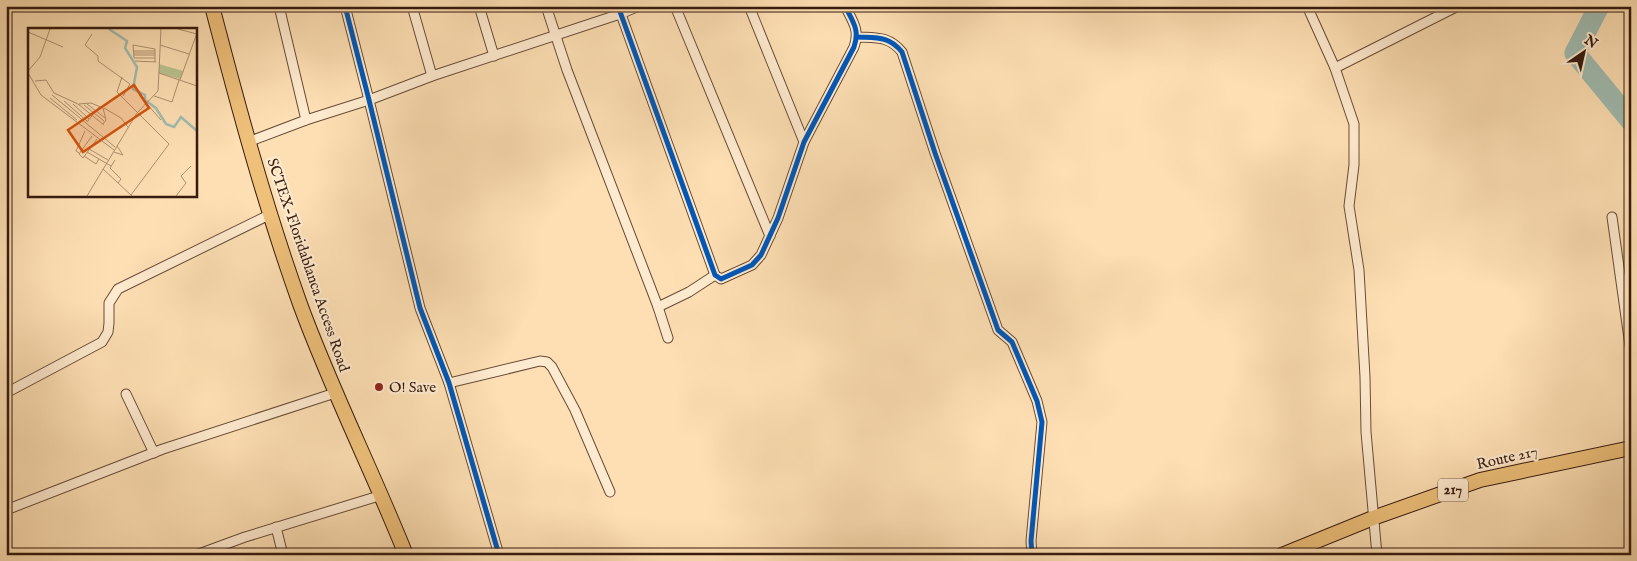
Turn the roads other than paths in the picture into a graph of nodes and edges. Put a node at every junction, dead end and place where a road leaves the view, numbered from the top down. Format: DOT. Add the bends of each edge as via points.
graph roads {
  1 [pos="212,6"];
  2 [pos="280,6"];
  3 [pos="344,6"];
  4 [pos="412,6"];
  5 [pos="479,6"];
  6 [pos="546,6"];
  7 [pos="639,6"];
  8 [pos="675,6"];
  9 [pos="749,6"];
  10 [pos="845,6"];
  11 [pos="1307,6"];
  12 [pos="1458,6"];
  13 [pos="619,10"];
  14 [pos="556,36"];
  15 [pos="858,37"];
  16 [pos="494,56"];
  17 [pos="1335,68"];
  18 [pos="432,76"];
  19 [pos="370,100"];
  20 [pos="306,120"];
  21 [pos="248,142"];
  22 [pos="804,142"];
  23 [pos="271,214"];
  24 [pos="1612,216"];
  25 [pos="770,236"];
  26 [pos="716,275"];
  27 [pos="658,307"];
  28 [pos="668,338"];
  29 [pos="1631,353"];
  30 [pos="449,383"];
  31 [pos="6,393"];
  32 [pos="335,393"];
  33 [pos="126,394"];
  34 [pos="1631,448"];
  35 [pos="154,452"];
  36 [pos="610,492"];
  37 [pos="382,495"];
  38 [pos="6,510"];
  39 [pos="1373,518"];
  40 [pos="276,528"];
  41 [pos="196,555"];
  42 [pos="283,555"];
  43 [pos="406,555"];
  44 [pos="499,555"];
  45 [pos="1032,555"];
  46 [pos="1282,555"];
  47 [pos="1377,555"];
  1 -- 21 [label="main road, SCTEX-Floridablanca Access Road"];
  2 -- 20 [label="street"];
  3 -- 19 [label="street"];
  4 -- 18 [label="street"];
  5 -- 16 [label="street"];
  6 -- 14 [label="street"];
  7 -- 13 [label="street"];
  8 -- 25 [label="street"];
  9 -- 22 [label="street"];
  10 -- 15 [label="street"];
  11 -- 17 [label="street"];
  12 -- 17 [label="street"];
  13 -- 14 [label="street"];
  13 -- 26 [label="street"];
  14 -- 16 [label="street"];
  14 -- 27 [label="street"];
  15 -- 22 [label="street"];
  15 -- 45 [label="street" via="886,39 902,52 998,330 1012,342 1037,400 1042,422"];
  16 -- 18 [label="street"];
  17 -- 39 [label="street" via="1354,124 1349,206 1359,270"];
  18 -- 19 [label="street"];
  19 -- 20 [label="street"];
  19 -- 30 [label="street" via="420,308"];
  20 -- 21 [label="street"];
  21 -- 23 [label="main road, SCTEX-Floridablanca Access Road"];
  22 -- 25 [label="street"];
  23 -- 31 [label="street" via="118,289 109,303 108,332 102,342"];
  23 -- 32 [label="main road, SCTEX-Floridablanca Access Road" via="300,303"];
  24 -- 29 [label="street"];
  25 -- 26 [label="street" via="752,265 721,279"];
  26 -- 27 [label="street"];
  27 -- 28 [label="street"];
  30 -- 36 [label="street" via="547,362 575,410"];
  30 -- 44 [label="street"];
  32 -- 35 [label="street"];
  32 -- 37 [label="main road, SCTEX-Floridablanca Access Road"];
  33 -- 35 [label="street"];
  34 -- 39 [label="main road, Route 217 / 217" via="1480,480"];
  35 -- 38 [label="street"];
  37 -- 40 [label="street"];
  37 -- 43 [label="main road, SCTEX-Floridablanca Access Road"];
  39 -- 46 [label="main road, Route 217 / 217"];
  39 -- 47 [label="street"];
  40 -- 41 [label="street"];
  40 -- 42 [label="street"];
}
